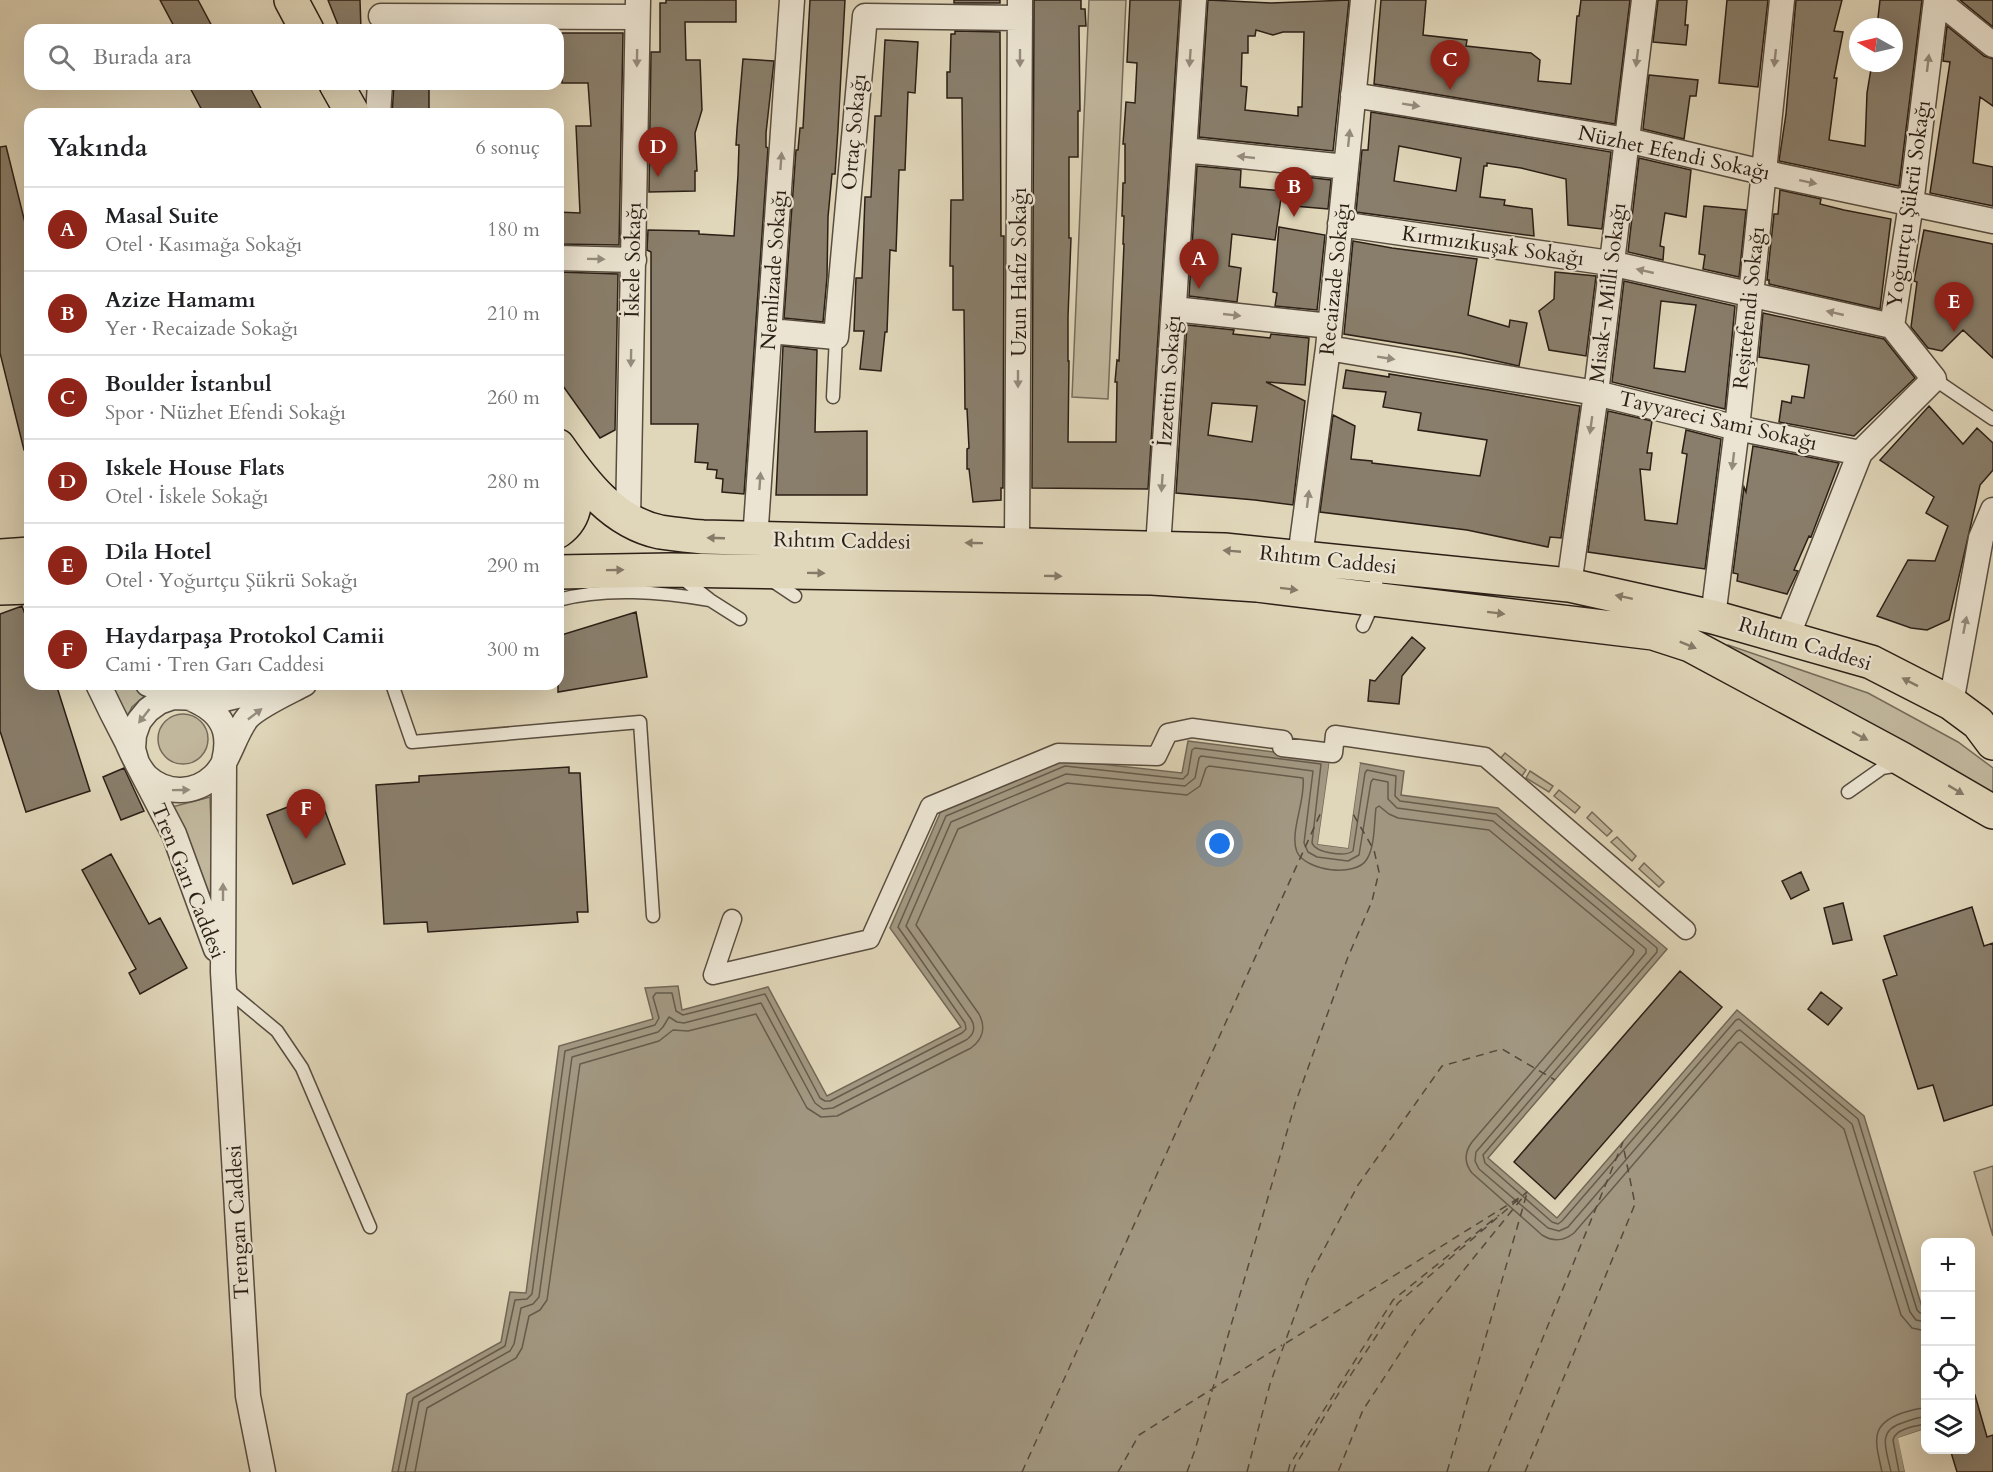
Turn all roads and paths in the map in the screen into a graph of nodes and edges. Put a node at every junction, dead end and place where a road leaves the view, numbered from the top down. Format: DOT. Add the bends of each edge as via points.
graph roads {
  1 [pos="291,0"];
  2 [pos="792,0"];
  3 [pos="1194,0"];
  4 [pos="1363,0"];
  5 [pos="1644,0"];
  6 [pos="1782,0"];
  7 [pos="1936,0"];
  8 [pos="865,8"];
  9 [pos="638,9"];
  10 [pos="1020,9"];
  11 [pos="381,15"];
  12 [pos="304,24"];
  13 [pos="1993,45"];
  14 [pos="339,90"];
  15 [pos="380,90"];
  16 [pos="1353,95"];
  17 [pos="350,108"];
  18 [pos="378,108"];
  19 [pos="1627,140"];
  20 [pos="1184,150"];
  21 [pos="1346,167"];
  22 [pos="1762,172"];
  23 [pos="1911,204"];
  24 [pos="1993,221"];
  25 [pos="1340,224"];
  26 [pos="564,258"];
  27 [pos="634,260"];
  28 [pos="1610,263"];
  29 [pos="1751,294"];
  30 [pos="1174,309"];
  31 [pos="1892,326"];
  32 [pos="770,331"];
  33 [pos="836,337"];
  34 [pos="1329,337"];
  35 [pos="1934,379"];
  36 [pos="1596,393"];
  37 [pos="833,397"];
  38 [pos="1993,420"];
  39 [pos="1737,428"];
  40 [pos="1860,453"];
  41 [pos="564,454"];
  42 [pos="564,458"];
  43 [pos="1993,510"];
  44 [pos="628,520"];
  45 [pos="564,526"];
  46 [pos="755,540"];
  47 [pos="1017,544"];
  48 [pos="1158,547"];
  49 [pos="24,554"];
  50 [pos="0,556"];
  51 [pos="1300,557"];
  52 [pos="1373,565"];
  53 [pos="671,570"];
  54 [pos="564,572"];
  55 [pos="757,572"];
  56 [pos="1569,585"];
  57 [pos="24,587"];
  58 [pos="0,588"];
  59 [pos="1440,595"];
  60 [pos="795,596"];
  61 [pos="564,598"];
  62 [pos="710,600"];
  63 [pos="1369,613"];
  64 [pos="1713,616"];
  65 [pos="740,619"];
  66 [pos="1786,637"];
  67 [pos="101,690"];
  68 [pos="166,690"];
  69 [pos="262,690"];
  70 [pos="292,690"];
  71 [pos="394,690"];
  72 [pos="187,697"];
  73 [pos="1951,703"];
  74 [pos="1988,732"];
  75 [pos="224,761"];
  76 [pos="137,763"];
  77 [pos="1918,768"];
  78 [pos="1848,792"];
  79 [pos="1993,812"];
  80 [pos="652,916"];
  81 [pos="732,919"];
  82 [pos="1686,930"];
  83 [pos="224,979"];
  84 [pos="370,1227"];
  85 [pos="263,1472"];
  1 -- 12 [label="main road"];
  32 -- 2 [label="street, Nemlizade Sokağı, one-way"];
  3 -- 20 [label="street, İzzettin Sokağı, one-way"];
  4 -- 16 [label="street, Recaizade Sokağı"];
  5 -- 19 [label="street, Misak-ı Milli Sokağı, one-way"];
  6 -- 22 [label="street, Reşitefendi Sokağı, one-way"];
  7 -- 13 [label="street"];
  23 -- 7 [label="street, Yoğurtçu Şükrü Sokağı, one-way"];
  8 -- 10 [label="street, Ortaç Sokağı"];
  8 -- 33 [label="street, Ortaç Sokağı"];
  9 -- 11 [label="street"];
  9 -- 27 [label="street, İskele Sokağı, one-way"];
  10 -- 47 [label="street, Uzun Hafız Sokağı, one-way"];
  14 -- 17 [label="main road"];
  15 -- 18 [label="street"];
  16 -- 19 [label="street, Nüzhet Efendi Sokağı, one-way"];
  21 -- 16 [label="street, Recaizade Sokağı, one-way"];
  19 -- 22 [label="street, Nüzhet Efendi Sokağı"];
  19 -- 28 [label="street, Misak-ı Milli Sokağı"];
  21 -- 20 [label="street, one-way"];
  20 -- 30 [label="street, İzzettin Sokağı"];
  21 -- 25 [label="street, Recaizade Sokağı"];
  22 -- 23 [label="street, Nüzhet Efendi Sokağı, one-way"];
  22 -- 29 [label="street, Reşitefendi Sokağı"];
  23 -- 24 [label="street, Nüzhet Efendi Sokağı"];
  23 -- 31 [label="street, Yoğurtçu Şükrü Sokağı"];
  25 -- 28 [label="street, Kırmızıkuşak Sokağı"];
  25 -- 34 [label="street, Recaizade Sokağı"];
  26 -- 27 [label="street, one-way"];
  27 -- 44 [label="street, İskele Sokağı, one-way"];
  29 -- 28 [label="street, Kırmızıkuşak Sokağı, one-way"];
  28 -- 36 [label="street, Misak-ı Milli Sokağı"];
  31 -- 29 [label="street, Kırmızıkuşak Sokağı, one-way"];
  29 -- 39 [label="street, Reşitefendi Sokağı"];
  30 -- 34 [label="street, Tayyareci Sami Sokağı, one-way"];
  30 -- 48 [label="street, İzzettin Sokağı, one-way"];
  31 -- 35 [label="street, Yoğurtçu Şükrü Sokağı"];
  32 -- 33 [label="street"];
  46 -- 32 [label="street, Nemlizade Sokağı, one-way"];
  33 -- 37 [label="lane"];
  34 -- 36 [label="street, Tayyareci Sami Sokağı, one-way"];
  51 -- 34 [label="street, Recaizade Sokağı, one-way"];
  35 -- 38 [label="lane"];
  35 -- 40 [label="street"];
  36 -- 39 [label="street, Tayyareci Sami Sokağı"];
  36 -- 56 [label="street, Misak-ı Milli Sokağı, one-way"];
  39 -- 40 [label="street, Tayyareci Sami Sokağı"];
  39 -- 64 [label="street, Reşitefendi Sokağı, one-way"];
  40 -- 66 [label="street" via="1813,586"];
  41 -- 44 [label="main road, Rıhtım Caddesi" via="599,498"];
  42 -- 45 [label="main road" via="575,486 574,508"];
  73 -- 43 [label="street, one-way" via="1981,538"];
  46 -- 44 [label="main road, Rıhtım Caddesi, one-way" via="659,531"];
  47 -- 46 [label="main road, Rıhtım Caddesi, one-way"];
  47 -- 48 [label="main road, Rıhtım Caddesi"];
  51 -- 48 [label="main road, Rıhtım Caddesi, one-way"];
  49 -- 50 [label="main road"];
  51 -- 52 [label="main road, Rıhtım Caddesi"];
  52 -- 59 [label="main road, Rıhtım Caddesi"];
  52 -- 63 [label="lane" via="1377,579"];
  54 -- 53 [label="main road, Rıhtım Caddesi, one-way"];
  53 -- 55 [label="main road, Rıhtım Caddesi"];
  53 -- 62 [label="lane"];
  55 -- 60 [label="lane"];
  55 -- 63 [label="main road, Rıhtım Caddesi, one-way" via="1152,578 1257,585"];
  56 -- 59 [label="main road, Rıhtım Caddesi"];
  64 -- 56 [label="main road, Rıhtım Caddesi, one-way"];
  57 -- 58 [label="main road"];
  59 -- 63 [label="main road, Rıhtım Caddesi"];
  59 -- 77 [label="main road, Rıhtım Caddesi, one-way" via="1653,633 1690,645"];
  61 -- 62 [label="lane" via="582,593 639,592"];
  62 -- 65 [label="lane"];
  64 -- 66 [label="main road, Rıhtım Caddesi"];
  73 -- 66 [label="main road, Rıhtım Caddesi, one-way" via="1871,662"];
  67 -- 76 [label="street"];
  68 -- 72 [label="street, Tren Garı Caddesi"];
  69 -- 72 [label="street, Tren Garı Caddesi" via="224,699"];
  75 -- 70 [label="street, Tren Garı Caddesi, one-way" via="248,717"];
  71 -- 80 [label="lane" via="412,742 640,722"];
  72 -- 75 [label="street, Tren Garı Caddesi" via="201,701 221,720 226,734"];
  72 -- 76 [label="street, Tren Garı Caddesi, one-way" via="159,702 139,721 133,749"];
  73 -- 74 [label="main road, Rıhtım Caddesi"];
  76 -- 75 [label="street, Tren Garı Caddesi, one-way" via="158,786 189,790 204,785"];
  83 -- 75 [label="street, Tren Garı Caddesi, one-way"];
  76 -- 83 [label="street, Tren Garı Caddesi" via="174,834 211,932"];
  77 -- 78 [label="lane" via="1882,768"];
  77 -- 79 [label="main road, Rıhtım Caddesi, one-way"];
  81 -- 82 [label="street" via="714,975 870,939 930,806 1058,753 1157,756 1168,732 1192,728 1333,753 1335,735 1485,757"];
  83 -- 84 [label="lane" via="277,1031 302,1068"];
  83 -- 85 [label="street, Trengarı Caddesi" via="248,1396"];
}
